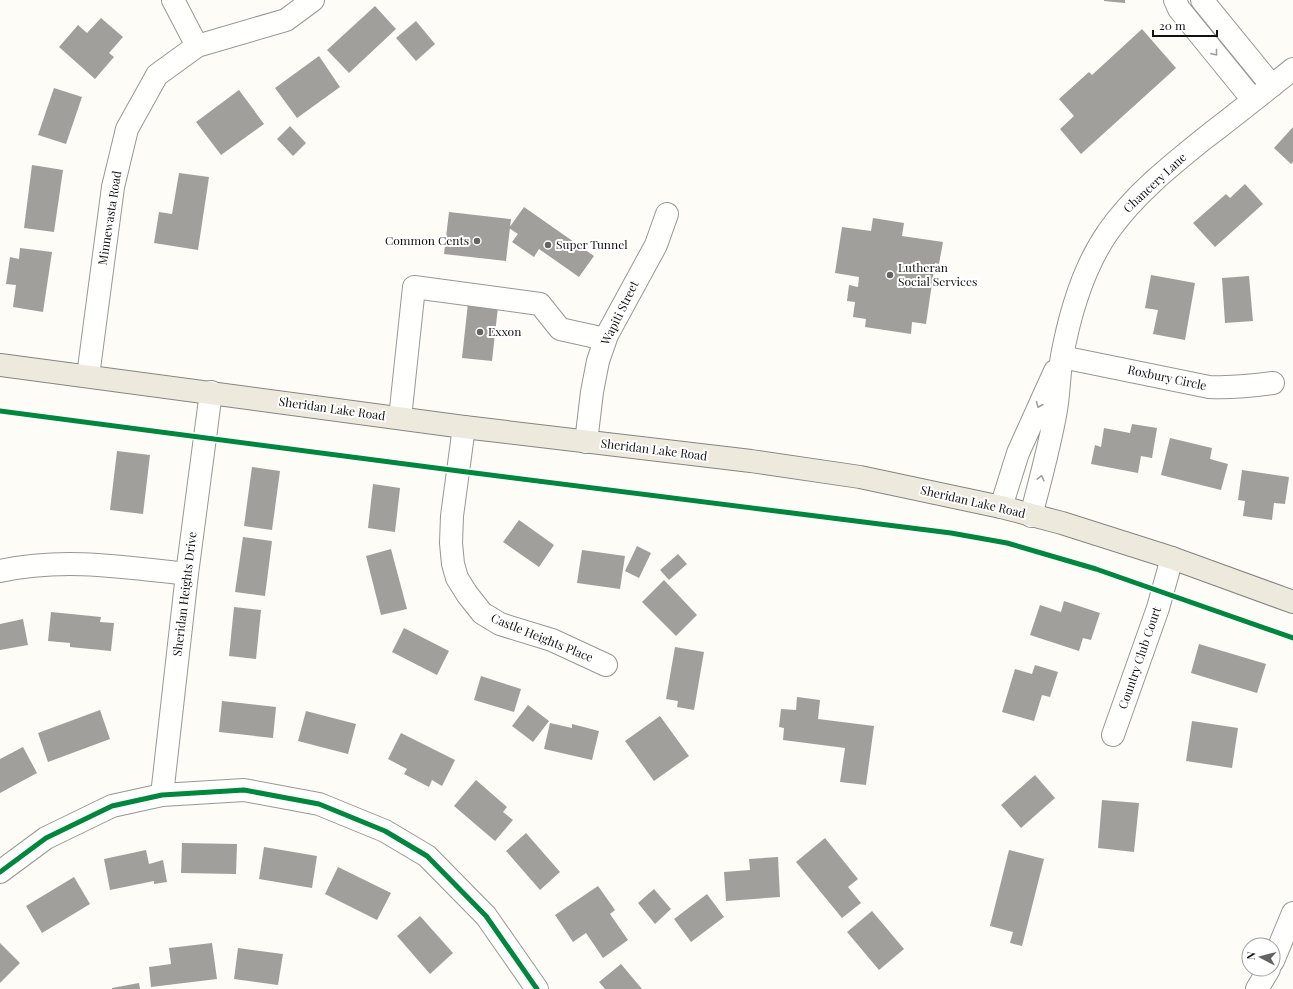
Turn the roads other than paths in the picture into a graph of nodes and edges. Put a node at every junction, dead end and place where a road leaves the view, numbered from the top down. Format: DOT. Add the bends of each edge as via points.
graph roads {
  1 [pos="173,0"];
  2 [pos="313,0"];
  3 [pos="1175,0"];
  4 [pos="1202,0"];
  5 [pos="197,46"];
  6 [pos="1293,69"];
  7 [pos="1272,86"];
  8 [pos="1253,100"];
  9 [pos="667,214"];
  10 [pos="605,339"];
  11 [pos="1062,357"];
  12 [pos="0,365"];
  13 [pos="88,376"];
  14 [pos="1273,383"];
  15 [pos="211,392"];
  16 [pos="400,418"];
  17 [pos="464,427"];
  18 [pos="586,442"];
  19 [pos="1001,508"];
  20 [pos="1031,516"];
  21 [pos="1172,558"];
  22 [pos="0,571"];
  23 [pos="187,574"];
  24 [pos="1293,602"];
  25 [pos="606,665"];
  26 [pos="1113,735"];
  27 [pos="162,795"];
  28 [pos="0,872"];
  29 [pos="1293,913"];
  30 [pos="1281,942"];
  31 [pos="1264,977"];
  32 [pos="537,989"];
  33 [pos="1257,989"];
  1 -- 5 [label="street"];
  2 -- 5 [label="street, Minnewasta Road" via="286,20"];
  3 -- 8 [label="street, one-way" via="1179,9"];
  4 -- 7 [label="street"];
  5 -- 13 [label="street, Minnewasta Road" via="157,75 127,129 113,187"];
  6 -- 7 [label="street, Chancery Lane"];
  7 -- 8 [label="street, Chancery Lane"];
  8 -- 11 [label="street, Chancery Lane" via="1149,185 1126,208 1107,233 1080,286"];
  9 -- 10 [label="street, Wapiti Street" via="656,245"];
  10 -- 16 [label="street" via="560,329 540,304 414,287"];
  10 -- 18 [label="street, Wapiti Street" via="592,392"];
  11 -- 14 [label="street, Roxbury Circle" via="1209,387 1226,388"];
  11 -- 19 [label="street, Chancery Lane, one-way" via="1018,453"];
  20 -- 11 [label="street, Chancery Lane, one-way" via="1056,411"];
  12 -- 13 [label="main road, Sheridan Lake Road"];
  13 -- 15 [label="main road, Sheridan Lake Road"];
  15 -- 16 [label="main road, Sheridan Lake Road"];
  15 -- 23 [label="street, Sheridan Heights Drive"];
  16 -- 17 [label="main road, Sheridan Lake Road"];
  17 -- 18 [label="main road, Sheridan Lake Road"];
  17 -- 25 [label="street, Castle Heights Place" via="452,516 451,543 457,578 476,606 492,620 515,630 552,640"];
  18 -- 19 [label="main road, Sheridan Lake Road" via="867,478"];
  19 -- 20 [label="main road, Sheridan Lake Road"];
  20 -- 21 [label="main road, Sheridan Lake Road"];
  21 -- 24 [label="main road, Sheridan Lake Road"];
  21 -- 26 [label="street, Country Club Court" via="1158,608"];
  22 -- 23 [label="street" via="24,566 73,563"];
  23 -- 27 [label="street, Sheridan Heights Drive"];
  27 -- 28 [label="street" via="112,806 46,838"];
  27 -- 32 [label="street" via="244,790 319,804 384,831 426,856 486,916"];
  29 -- 30 [label="street"];
  31 -- 33 [label="street"];
}
